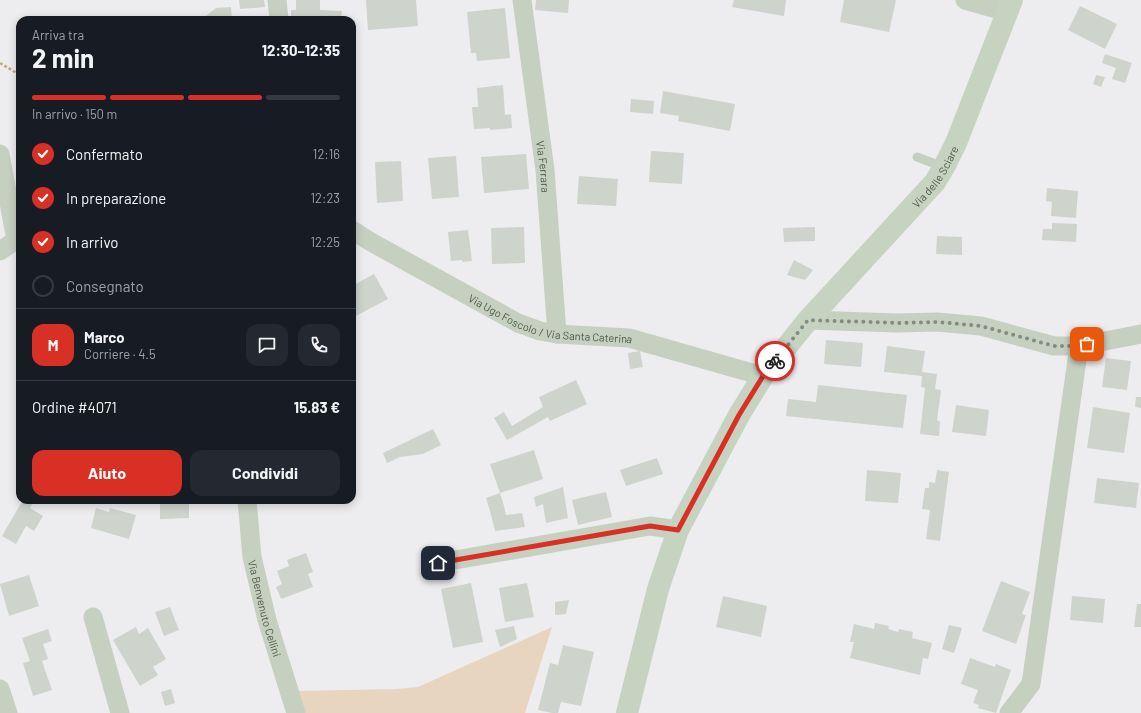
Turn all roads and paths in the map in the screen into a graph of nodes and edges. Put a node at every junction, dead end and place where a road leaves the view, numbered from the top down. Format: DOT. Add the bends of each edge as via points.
graph roads {
  1 [pos="277,0"];
  2 [pos="522,0"];
  3 [pos="965,0"];
  4 [pos="1010,6"];
  5 [pos="279,16"];
  6 [pos="0,63"];
  7 [pos="16,73"];
  8 [pos="0,154"];
  9 [pos="917,156"];
  10 [pos="944,167"];
  11 [pos="356,233"];
  12 [pos="16,236"];
  13 [pos="16,247"];
  14 [pos="0,251"];
  15 [pos="808,320"];
  16 [pos="557,334"];
  17 [pos="1141,334"];
  18 [pos="1079,346"];
  19 [pos="763,376"];
  20 [pos="247,504"];
  21 [pos="678,530"];
  22 [pos="438,563"];
  23 [pos="93,617"];
  24 [pos="0,689"];
  25 [pos="8,713"];
  26 [pos="120,713"];
  27 [pos="296,713"];
  28 [pos="627,713"];
  29 [pos="1009,713"];
  1 -- 5 [label="street"];
  2 -- 16 [label="street, Via Ferrara" via="545,170"];
  3 -- 4 [label="street"];
  4 -- 10 [label="street, Via delle Sciare"];
  6 -- 7 [label="path"];
  8 -- 12 [label="street"];
  9 -- 10 [label="lane"];
  10 -- 15 [label="street, Via delle Sciare" via="935,182"];
  11 -- 16 [label="street, Via Ugo Foscolo / Via Santa Caterina" via="518,323"];
  13 -- 14 [label="street"];
  15 -- 18 [label="street" via="938,322 981,326 1054,346"];
  15 -- 19 [label="street, Via delle Sciare"];
  16 -- 19 [label="street, Via Ugo Foscolo / Via Santa Caterina" via="629,338"];
  17 -- 18 [label="street"];
  18 -- 29 [label="street" via="1031,684"];
  19 -- 21 [label="street, Via delle Sciare" via="739,415"];
  20 -- 27 [label="street, Via Benvenuto Cellini" via="254,564 267,620"];
  21 -- 22 [label="street" via="650,526"];
  21 -- 28 [label="street, Via delle Sciare" via="658,589"];
  23 -- 26 [label="street"];
  24 -- 25 [label="street"];
}
